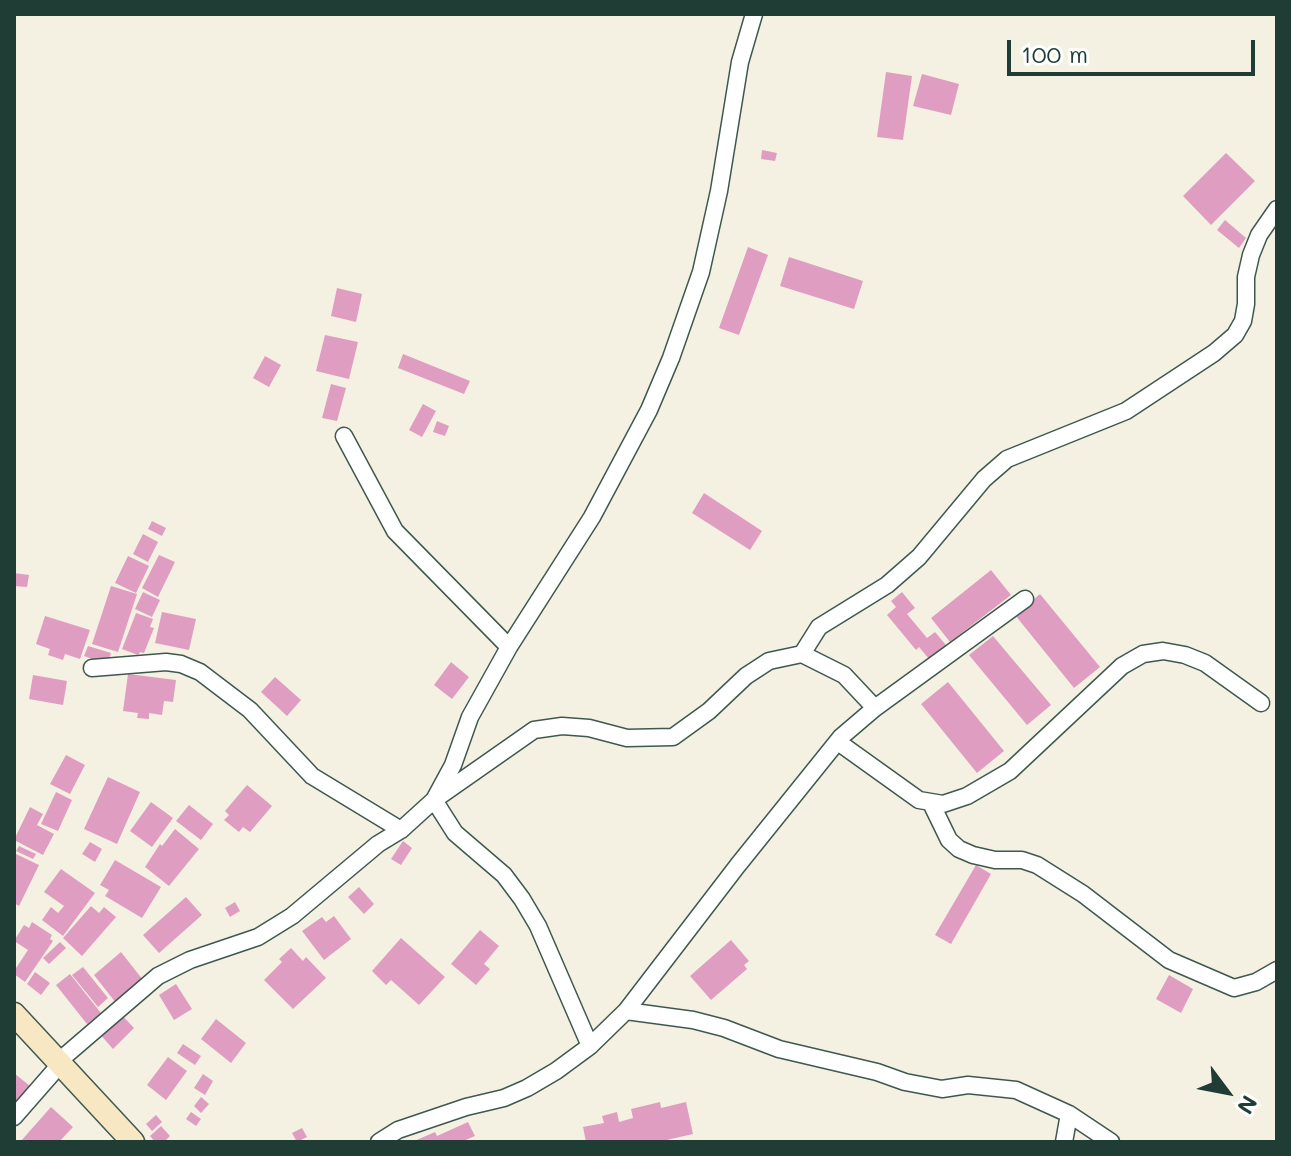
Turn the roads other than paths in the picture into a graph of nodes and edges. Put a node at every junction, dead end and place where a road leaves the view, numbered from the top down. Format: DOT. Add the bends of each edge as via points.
graph roads {
  1 [pos="754,14"];
  2 [pos="1277,209"];
  3 [pos="344,436"];
  4 [pos="1025,599"];
  5 [pos="509,647"];
  6 [pos="802,654"];
  7 [pos="92,668"];
  8 [pos="1261,703"];
  9 [pos="875,708"];
  10 [pos="838,742"];
  11 [pos="434,800"];
  12 [pos="931,803"];
  13 [pos="401,830"];
  14 [pos="1277,970"];
  15 [pos="626,1011"];
  16 [pos="14,1014"];
  17 [pos="590,1046"];
  18 [pos="59,1061"];
  19 [pos="1069,1114"];
  20 [pos="14,1117"];
  21 [pos="133,1142"];
  22 [pos="379,1142"];
  23 [pos="1064,1142"];
  24 [pos="1111,1142"];
  1 -- 5 [label="street" via="740,62 701,272 671,358 592,517"];
  2 -- 6 [label="street" via="1251,255 1243,321 1235,335 1126,411 1007,459 919,557 887,585 819,627"];
  3 -- 5 [label="street" via="395,531"];
  4 -- 9 [label="street"];
  5 -- 11 [label="street" via="470,717"];
  6 -- 9 [label="street" via="844,675"];
  6 -- 11 [label="street" via="769,661 673,737 627,738 562,726 534,730"];
  7 -- 13 [label="street" via="166,662 200,672 250,710 312,776"];
  8 -- 12 [label="street" via="1205,663 1163,651 1143,654 1122,666 1010,771 967,796"];
  9 -- 10 [label="street"];
  10 -- 12 [label="street" via="919,800"];
  10 -- 15 [label="street"];
  11 -- 13 [label="street"];
  11 -- 17 [label="street" via="455,833 504,875 522,899"];
  12 -- 14 [label="street" via="959,849 1037,865 1169,960 1234,988"];
  13 -- 18 [label="street" via="258,937 158,976"];
  15 -- 17 [label="street"];
  15 -- 19 [label="street" via="693,1020 905,1082 942,1089 968,1085 1016,1090"];
  16 -- 18 [label="main road"];
  17 -- 22 [label="street" via="527,1088 398,1130"];
  18 -- 20 [label="street"];
  18 -- 21 [label="main road"];
  19 -- 23 [label="street"];
  19 -- 24 [label="street"];
}
